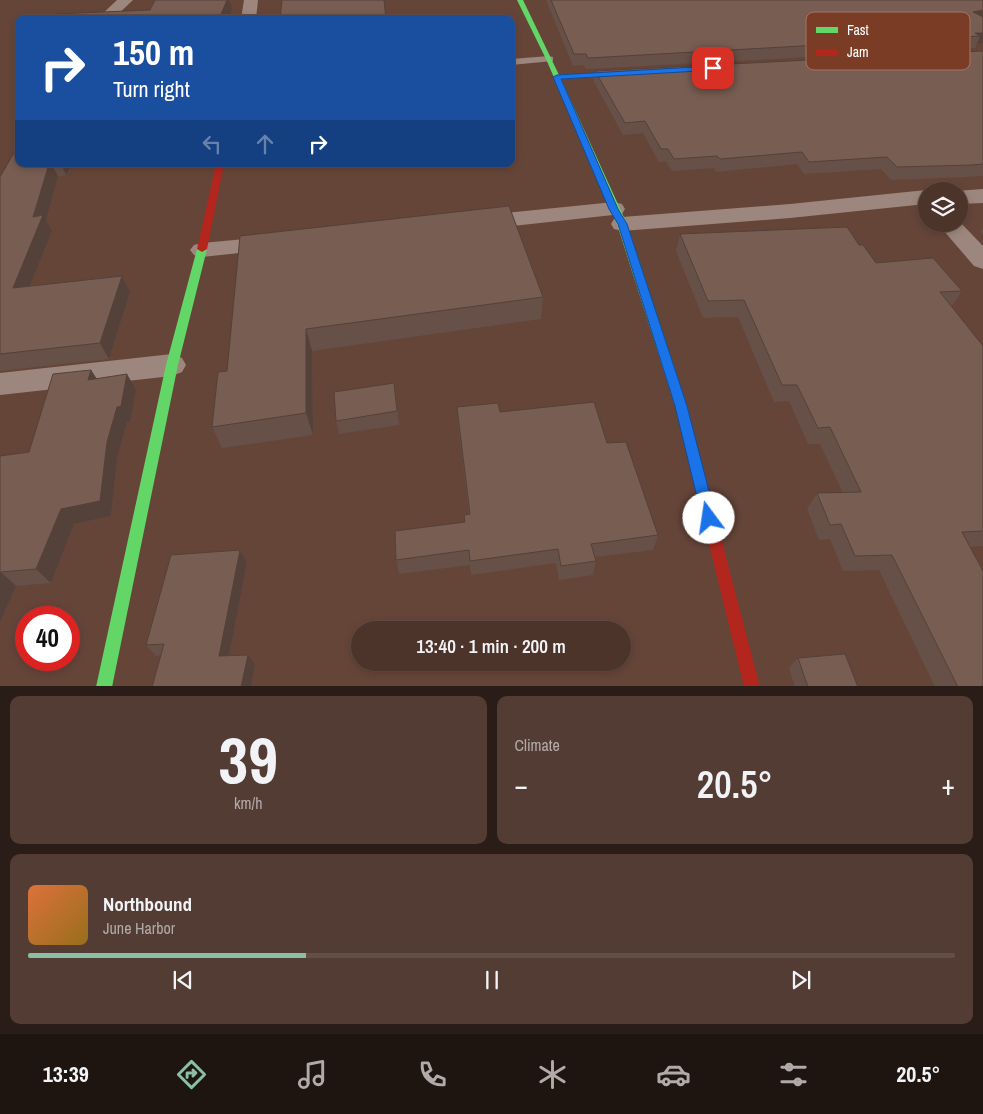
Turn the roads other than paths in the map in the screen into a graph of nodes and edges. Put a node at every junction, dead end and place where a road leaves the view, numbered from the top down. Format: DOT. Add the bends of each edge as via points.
graph roads {
  1 [pos="126,0"];
  2 [pos="251,0"];
  3 [pos="520,0"];
  4 [pos="109,15"];
  5 [pos="249,15"];
  6 [pos="550,60"];
  7 [pos="515,62"];
  8 [pos="645,72"];
  9 [pos="557,77"];
  10 [pos="219,167"];
  11 [pos="968,196"];
  12 [pos="983,196"];
  13 [pos="918,199"];
  14 [pos="618,216"];
  15 [pos="457,225"];
  16 [pos="956,232"];
  17 [pos="300,240"];
  18 [pos="202,250"];
  19 [pos="983,261"];
  20 [pos="172,365"];
  21 [pos="0,384"];
  22 [pos="104,686"];
  23 [pos="752,686"];
  1 -- 4 [label="street"];
  2 -- 5 [label="street"];
  3 -- 6 [label="street"];
  6 -- 7 [label="lane"];
  6 -- 9 [label="street"];
  8 -- 9 [label="street"];
  9 -- 14 [label="street"];
  10 -- 18 [label="street"];
  11 -- 12 [label="street"];
  13 -- 14 [label="street" via="790,211"];
  14 -- 15 [label="street"];
  14 -- 23 [label="street" via="681,406"];
  16 -- 19 [label="street"];
  17 -- 18 [label="street"];
  18 -- 20 [label="street"];
  20 -- 21 [label="street"];
  20 -- 22 [label="street"];
}
